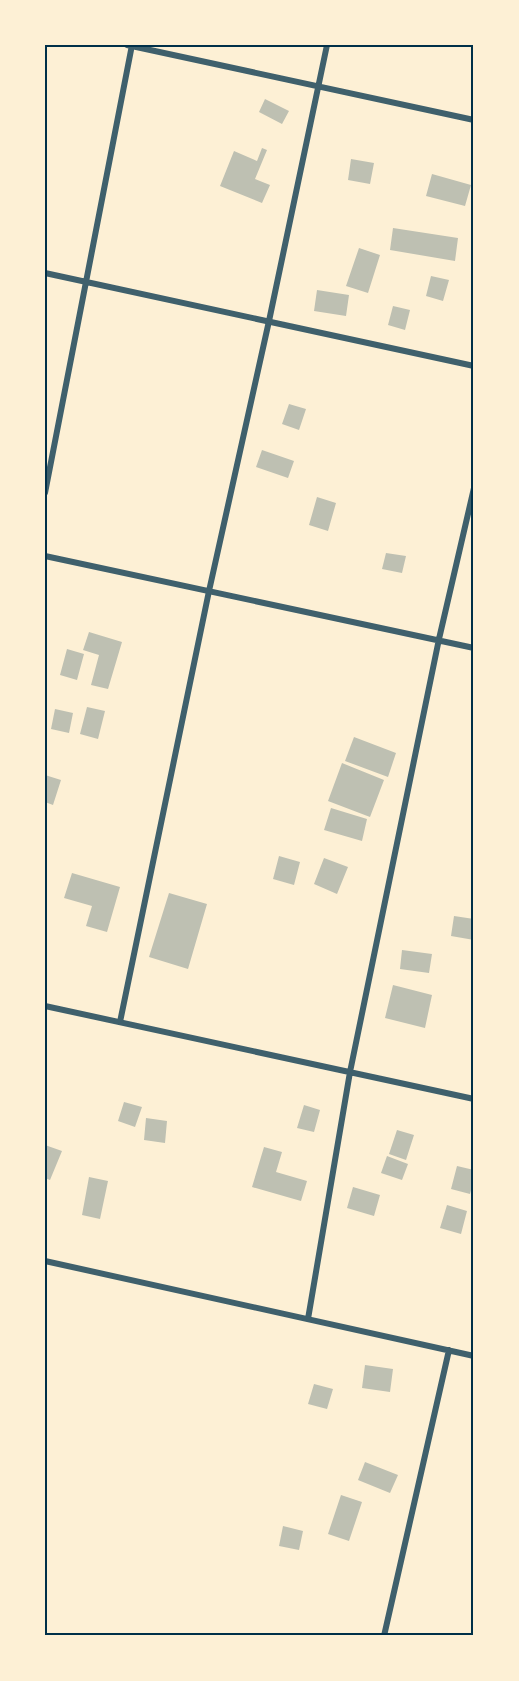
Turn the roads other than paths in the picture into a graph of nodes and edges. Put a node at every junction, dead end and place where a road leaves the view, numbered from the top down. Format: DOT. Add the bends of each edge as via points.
graph roads {
  1 [pos="130,45"];
  2 [pos="327,45"];
  3 [pos="318,86"];
  4 [pos="474,120"];
  5 [pos="45,273"];
  6 [pos="87,281"];
  7 [pos="268,321"];
  8 [pos="474,366"];
  9 [pos="474,488"];
  10 [pos="45,493"];
  11 [pos="45,556"];
  12 [pos="209,591"];
  13 [pos="439,639"];
  14 [pos="474,648"];
  15 [pos="45,1006"];
  16 [pos="120,1022"];
  17 [pos="350,1072"];
  18 [pos="474,1099"];
  19 [pos="45,1261"];
  20 [pos="308,1319"];
  21 [pos="448,1350"];
  22 [pos="474,1356"];
  23 [pos="384,1636"];
  1 -- 3 [label="street"];
  1 -- 6 [label="street"];
  2 -- 3 [label="street"];
  3 -- 4 [label="street"];
  3 -- 7 [label="street"];
  5 -- 6 [label="street"];
  6 -- 7 [label="street"];
  6 -- 10 [label="street"];
  7 -- 8 [label="street"];
  7 -- 12 [label="street"];
  9 -- 13 [label="street"];
  11 -- 12 [label="street"];
  12 -- 13 [label="street"];
  12 -- 16 [label="street"];
  13 -- 14 [label="street"];
  13 -- 17 [label="street"];
  15 -- 16 [label="street"];
  16 -- 17 [label="street"];
  17 -- 18 [label="street"];
  17 -- 20 [label="street"];
  19 -- 20 [label="street"];
  20 -- 21 [label="street"];
  21 -- 22 [label="street"];
  21 -- 23 [label="street"];
}
